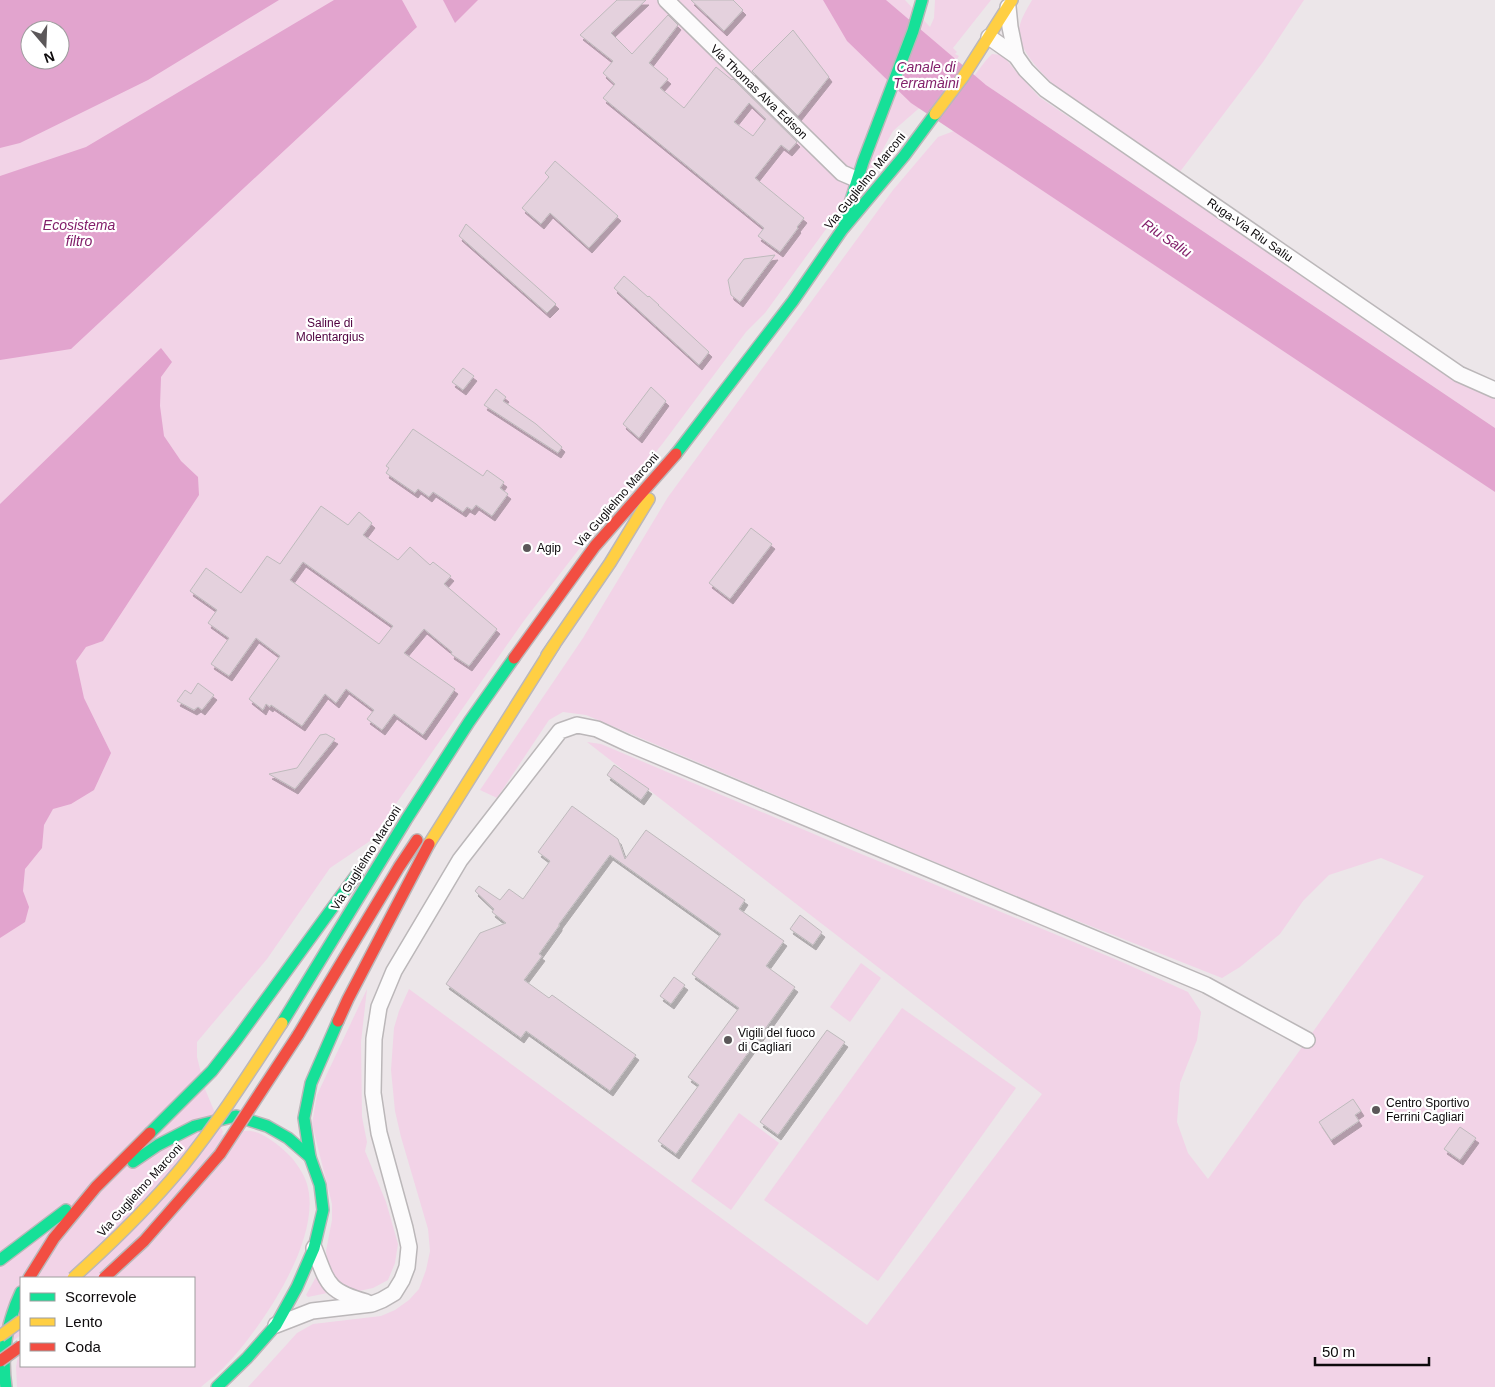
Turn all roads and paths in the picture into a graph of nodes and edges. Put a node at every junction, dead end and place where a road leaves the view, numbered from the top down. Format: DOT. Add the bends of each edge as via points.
graph roads {
  1 [pos="666,0"];
  2 [pos="1010,3"];
  3 [pos="922,4"];
  4 [pos="985,42"];
  5 [pos="1016,56"];
  6 [pos="856,179"];
  7 [pos="842,230"];
  8 [pos="1495,390"];
  9 [pos="681,448"];
  10 [pos="554,645"];
  11 [pos="469,722"];
  12 [pos="432,818"];
  13 [pos="421,834"];
  14 [pos="1307,1040"];
  15 [pos="310,1157"];
  16 [pos="96,1187"];
  17 [pos="314,1248"];
  18 [pos="0,1260"];
  19 [pos="30,1277"];
  20 [pos="74,1277"];
  21 [pos="105,1277"];
  22 [pos="20,1294"];
  23 [pos="372,1304"];
  24 [pos="20,1321"];
  25 [pos="276,1325"];
  26 [pos="0,1336"];
  27 [pos="20,1347"];
  28 [pos="0,1361"];
  29 [pos="220,1386"];
  30 [pos="6,1387"];
  1 -- 6 [label="street, Via Thomas Alva Edison" via="842,173"];
  2 -- 4 [label="main road, Via Guglielmo Marconi"];
  2 -- 5 [label="street, Ruga-Via Riu Saliu" via="1010,27"];
  3 -- 6 [label="main road"];
  4 -- 5 [label="street, Ruga-Via Riu Saliu"];
  4 -- 7 [label="main road, Via Guglielmo Marconi" via="904,156"];
  5 -- 8 [label="street, Ruga-Via Riu Saliu" via="1045,89 1451,368"];
  6 -- 7 [label="main road"];
  7 -- 9 [label="main road, Via Guglielmo Marconi" via="793,301"];
  9 -- 10 [label="main road, Via Guglielmo Marconi" via="610,563"];
  9 -- 11 [label="main road, Via Guglielmo Marconi" via="595,546"];
  10 -- 12 [label="main road, Via Guglielmo Marconi"];
  10 -- 15 [label="main road" via="432,838 348,1000 311,1083 304,1118"];
  11 -- 16 [label="main road" via="212,1071"];
  11 -- 20 [label="main road, Via Guglielmo Marconi, bridge" via="282,1023 196,1149 133,1220"];
  13 -- 21 [label="main road, bridge" via="298,1035 220,1154 144,1241"];
  14 -- 23 [label="street" via="1206,985 597,729 577,725 560,731 460,860 394,971 379,1007 374,1039 373,1093 379,1132 409,1247 407,1267 394,1293"];
  15 -- 16 [label="main road" via="288,1138 267,1126 236,1116 195,1126 158,1145"];
  15 -- 17 [label="main road" via="320,1185 323,1210"];
  16 -- 18 [label="main road"];
  16 -- 19 [label="main road" via="54,1238"];
  17 -- 23 [label="street" via="326,1279 336,1290"];
  17 -- 25 [label="main road"];
  22 -- 30 [label="main road" via="3,1346"];
  23 -- 25 [label="street" via="312,1311"];
  24 -- 26 [label="main road, bridge"];
  25 -- 29 [label="main road"];
  27 -- 28 [label="main road, bridge"];
}
